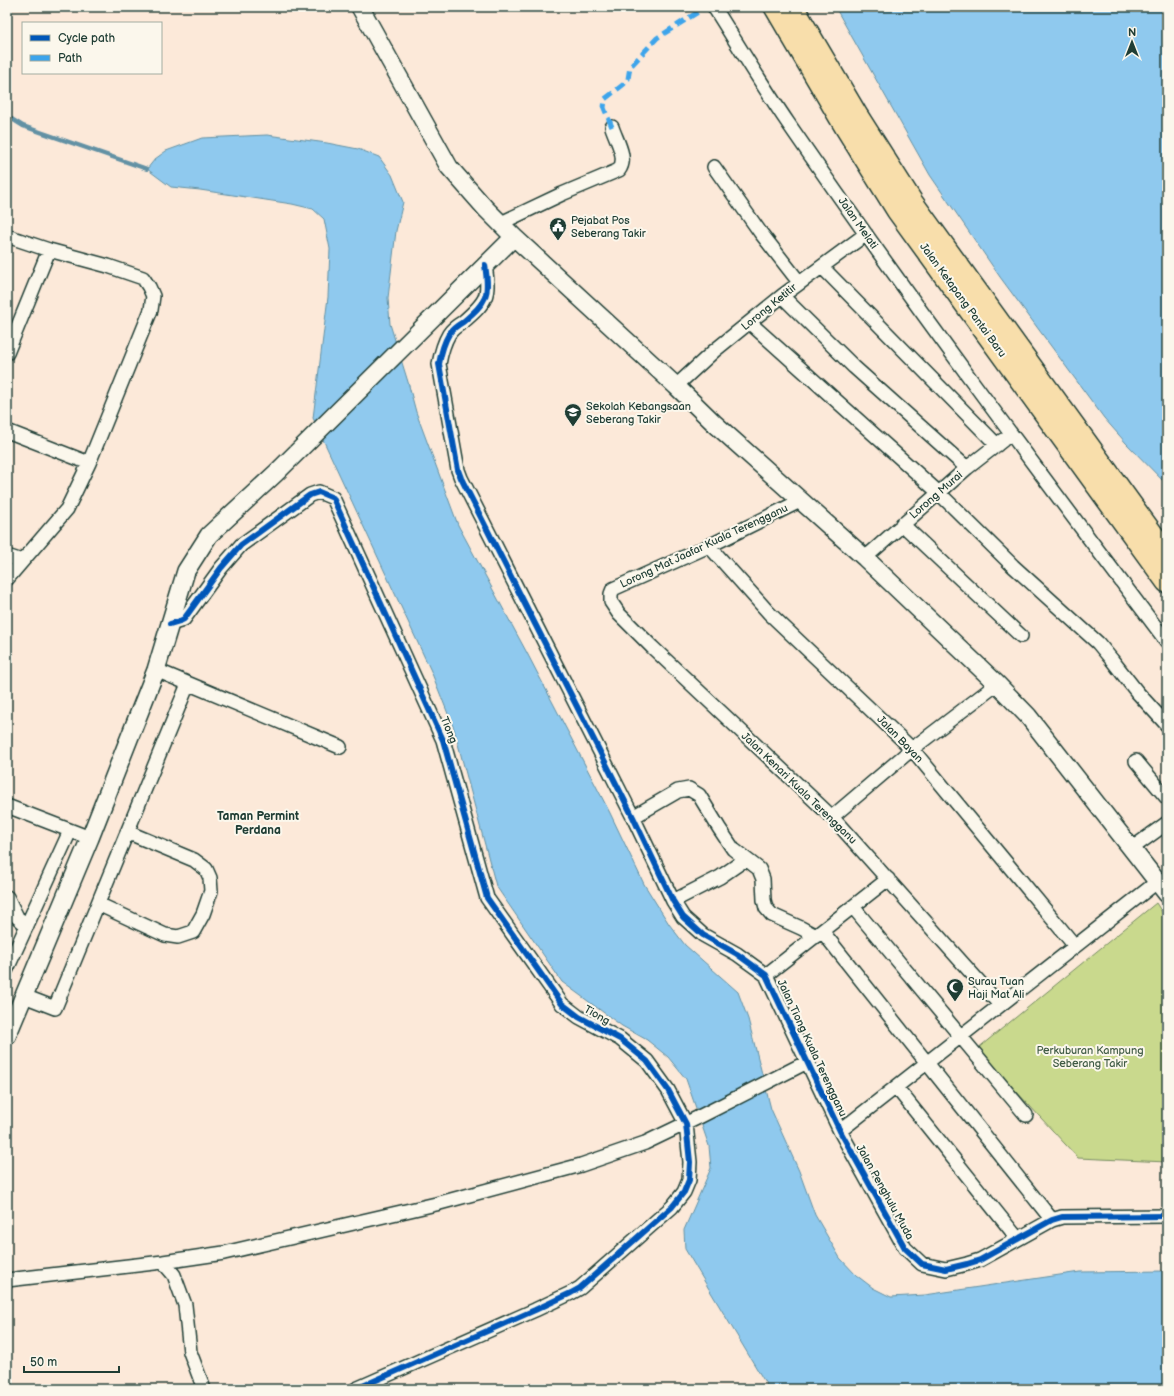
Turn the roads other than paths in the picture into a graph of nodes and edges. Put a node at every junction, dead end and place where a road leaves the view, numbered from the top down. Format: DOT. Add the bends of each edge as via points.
graph roads {
  1 [pos="360,7"];
  2 [pos="714,7"];
  3 [pos="775,7"];
  4 [pos="793,7"];
  5 [pos="612,127"];
  6 [pos="714,167"];
  7 [pos="501,223"];
  8 [pos="866,234"];
  9 [pos="7,236"];
  10 [pos="514,237"];
  11 [pos="49,250"];
  12 [pos="485,266"];
  13 [pos="822,267"];
  14 [pos="799,282"];
  15 [pos="782,296"];
  16 [pos="750,323"];
  17 [pos="7,353"];
  18 [pos="676,386"];
  19 [pos="7,431"];
  20 [pos="1010,434"];
  21 [pos="997,445"];
  22 [pos="89,463"];
  23 [pos="967,468"];
  24 [pos="939,492"];
  25 [pos="800,501"];
  26 [pos="902,524"];
  27 [pos="709,546"];
  28 [pos="1167,554"];
  29 [pos="7,556"];
  30 [pos="865,558"];
  31 [pos="22,561"];
  32 [pos="7,579"];
  33 [pos="1167,582"];
  34 [pos="611,594"];
  35 [pos="170,624"];
  36 [pos="1021,636"];
  37 [pos="1167,642"];
  38 [pos="156,670"];
  39 [pos="188,684"];
  40 [pos="997,684"];
  41 [pos="1167,725"];
  42 [pos="340,747"];
  43 [pos="912,749"];
  44 [pos="1136,761"];
  45 [pos="1167,798"];
  46 [pos="7,806"];
  47 [pos="633,817"];
  48 [pos="832,817"];
  49 [pos="1167,823"];
  50 [pos="70,831"];
  51 [pos="127,832"];
  52 [pos="90,838"];
  53 [pos="1131,849"];
  54 [pos="746,859"];
  55 [pos="888,880"];
  56 [pos="1162,888"];
  57 [pos="7,898"];
  58 [pos="673,901"];
  59 [pos="98,904"];
  60 [pos="853,907"];
  61 [pos="27,926"];
  62 [pos="819,934"];
  63 [pos="1075,946"];
  64 [pos="7,969"];
  65 [pos="766,975"];
  66 [pos="24,996"];
  67 [pos="1000,1006"];
  68 [pos="7,1036"];
  69 [pos="961,1036"];
  70 [pos="807,1062"];
  71 [pos="927,1063"];
  72 [pos="896,1087"];
  73 [pos="1026,1115"];
  74 [pos="691,1121"];
  75 [pos="840,1131"];
  76 [pos="1167,1216"];
  77 [pos="1052,1220"];
  78 [pos="1018,1239"];
  79 [pos="163,1262"];
  80 [pos="7,1280"];
  81 [pos="204,1389"];
  82 [pos="356,1389"];
  1 -- 7 [label="street" via="449,167"];
  2 -- 8 [label="street, Jalan Melati" via="786,121"];
  3 -- 33 [label="main road, Jalan Ketapang Pantai Baru" via="898,210"];
  4 -- 28 [label="main road, Jalan Ketapang Pantai Baru" via="912,202"];
  5 -- 7 [label="street" via="623,157 619,170"];
  6 -- 14 [label="street"];
  7 -- 10 [label="street"];
  8 -- 13 [label="street, Lorong Ketitir"];
  8 -- 20 [label="street, Jalan Melati"];
  9 -- 11 [label="street"];
  10 -- 12 [label="street"];
  10 -- 18 [label="street"];
  11 -- 17 [label="street"];
  11 -- 22 [label="street" via="143,278 153,296 150,310"];
  12 -- 35 [label="street" via="276,473 209,535 186,571"];
  12 -- 47 [label="street" via="488,284 486,296 480,307 450,333 442,347 439,364 458,470"];
  13 -- 14 [label="street, Lorong Ketitir"];
  13 -- 21 [label="street"];
  14 -- 15 [label="street, Lorong Ketitir"];
  15 -- 16 [label="street, Lorong Ketitir"];
  15 -- 23 [label="street" via="860,373"];
  16 -- 18 [label="street, Lorong Ketitir" via="714,351"];
  16 -- 24 [label="street"];
  18 -- 25 [label="street"];
  19 -- 22 [label="street"];
  20 -- 21 [label="street, Lorong Murai"];
  20 -- 37 [label="street, Jalan Melati"];
  21 -- 23 [label="street, Lorong Murai"];
  22 -- 31 [label="street" via="67,510"];
  23 -- 24 [label="street, Lorong Murai"];
  24 -- 26 [label="street, Lorong Murai"];
  24 -- 41 [label="street" via="1013,566 1098,643"];
  25 -- 27 [label="street, Lorong Mat Jaafar Kuala Terengganu"];
  25 -- 30 [label="street"];
  26 -- 30 [label="street, Lorong Murai"];
  26 -- 36 [label="street"];
  27 -- 34 [label="street, Lorong Mat Jaafar Kuala Terengganu" via="614,589"];
  27 -- 43 [label="street, Jalan Bayan" via="769,613"];
  29 -- 31 [label="street"];
  30 -- 40 [label="street"];
  31 -- 32 [label="street"];
  34 -- 48 [label="street, Jalan Kenari Kuala Terengganu" via="611,602 619,614"];
  35 -- 38 [label="street"];
  35 -- 74 [label="street, Tiong" via="184,618 221,568 241,546 310,495 319,492 333,498 443,740 487,898 562,1004 579,1017 620,1039 647,1061"];
  38 -- 39 [label="street"];
  38 -- 52 [label="street"];
  39 -- 42 [label="street"];
  39 -- 51 [label="street"];
  40 -- 43 [label="street"];
  40 -- 53 [label="street" via="1028,716"];
  43 -- 48 [label="street"];
  43 -- 63 [label="street, Jalan Bayan"];
  44 -- 45 [label="street"];
  46 -- 50 [label="street"];
  47 -- 54 [label="street" via="678,791 689,789 700,794 733,849"];
  47 -- 58 [label="street"];
  48 -- 55 [label="street, Jalan Kenari Kuala Terengganu"];
  49 -- 53 [label="street"];
  50 -- 52 [label="street"];
  50 -- 61 [label="street"];
  51 -- 59 [label="street"];
  51 -- 59 [label="street" via="194,860 206,869 211,891 203,914 193,932 178,937 165,935"];
  52 -- 66 [label="street"];
  53 -- 56 [label="street"];
  54 -- 58 [label="street" via="720,877"];
  54 -- 62 [label="street" via="759,869 763,879 766,908 772,915"];
  55 -- 60 [label="street, Jalan Tiong Kuala Terengganu"];
  55 -- 67 [label="street, Jalan Kenari Kuala Terengganu"];
  56 -- 63 [label="street"];
  57 -- 61 [label="street" via="17,917"];
  58 -- 65 [label="street" via="683,917 703,935 737,954"];
  59 -- 66 [label="street" via="55,1008"];
  60 -- 62 [label="street, Jalan Tiong Kuala Terengganu"];
  60 -- 69 [label="street"];
  61 -- 64 [label="street"];
  62 -- 65 [label="street, Jalan Tiong Kuala Terengganu"];
  62 -- 71 [label="street"];
  63 -- 67 [label="street"];
  65 -- 70 [label="street, Jalan Tiong Kuala Terengganu"];
  66 -- 68 [label="street"];
  67 -- 69 [label="street"];
  69 -- 71 [label="street"];
  69 -- 73 [label="street"];
  70 -- 74 [label="street"];
  70 -- 75 [label="street, Jalan Tiong Kuala Terengganu"];
  71 -- 72 [label="street"];
  71 -- 77 [label="street"];
  72 -- 75 [label="street"];
  72 -- 78 [label="street"];
  74 -- 79 [label="street" via="645,1143 581,1165 436,1204 224,1253"];
  74 -- 82 [label="street" via="689,1180 679,1200 580,1288"];
  75 -- 78 [label="street, Jalan Penghulu Muda" via="905,1248 922,1264 946,1269 967,1264 980,1260"];
  76 -- 77 [label="street, Jalan Penghulu Muda" via="1062,1217"];
  77 -- 78 [label="street, Jalan Penghulu Muda"];
  79 -- 80 [label="street"];
  79 -- 81 [label="street" via="174,1275 185,1305 190,1352"];
}
